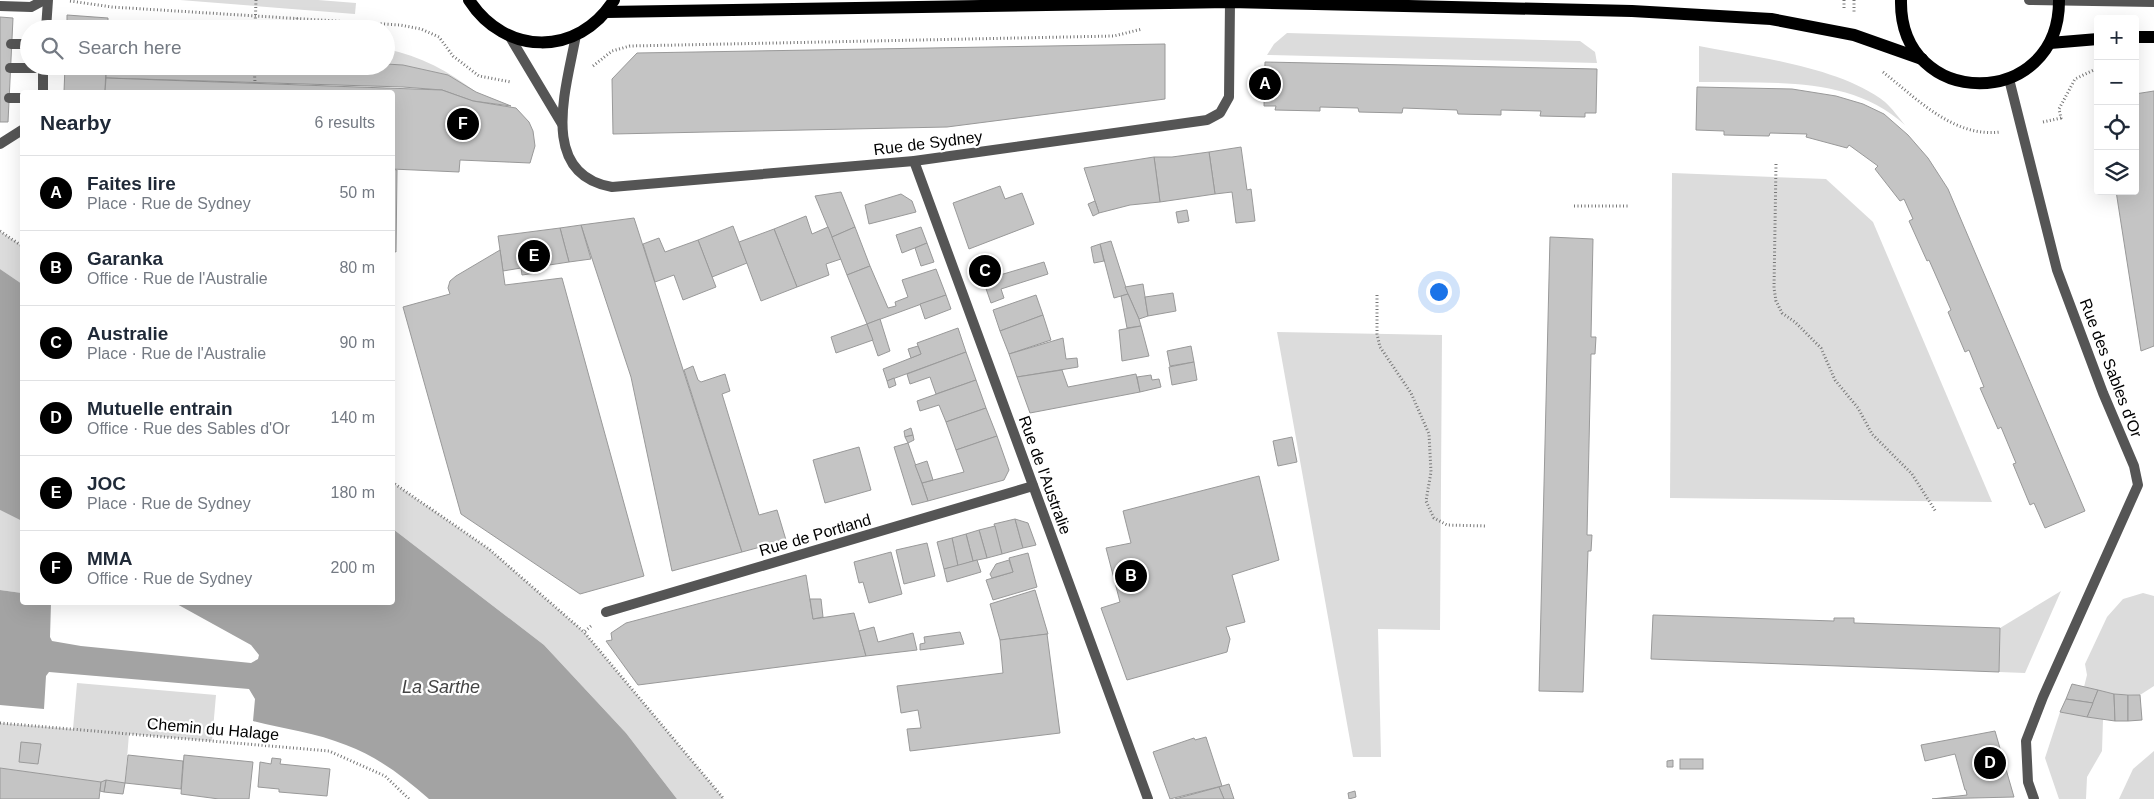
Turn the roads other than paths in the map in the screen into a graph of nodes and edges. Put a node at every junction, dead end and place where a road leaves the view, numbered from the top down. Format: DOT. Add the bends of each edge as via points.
graph roads {
  1 [pos="44,0"];
  2 [pos="48,0"];
  3 [pos="469,0"];
  4 [pos="614,0"];
  5 [pos="1901,0"];
  6 [pos="2029,0"];
  7 [pos="2059,0"];
  8 [pos="1230,2"];
  9 [pos="2154,2"];
  10 [pos="0,6"];
  11 [pos="606,12"];
  12 [pos="47,20"];
  13 [pos="576,35"];
  14 [pos="510,37"];
  15 [pos="2139,37"];
  16 [pos="2154,37"];
  17 [pos="2094,39"];
  18 [pos="2050,43"];
  19 [pos="11,44"];
  20 [pos="20,44"];
  21 [pos="1922,60"];
  22 [pos="10,68"];
  23 [pos="20,68"];
  24 [pos="43,75"];
  25 [pos="2009,79"];
  26 [pos="42,90"];
  27 [pos="9,98"];
  28 [pos="20,98"];
  29 [pos="562,124"];
  30 [pos="20,131"];
  31 [pos="0,144"];
  32 [pos="914,161"];
  33 [pos="1033,486"];
  34 [pos="606,612"];
  35 [pos="1148,799"];
  36 [pos="2034,799"];
  1 -- 10 [label="street" via="31,7"];
  2 -- 12 [label="street"];
  3 -- 14 [label="main road" via="486,21"];
  4 -- 11 [label="main road"];
  5 -- 21 [label="main road" via="1905,30"];
  6 -- 7 [label="street"];
  7 -- 9 [label="street"];
  7 -- 18 [label="main road"];
  8 -- 11 [label="main road"];
  8 -- 21 [label="main road" via="1632,11 1771,18 1854,35"];
  8 -- 32 [label="street, Rue de Sydney" via="1228,97 1214,118"];
  11 -- 13 [label="main road"];
  13 -- 14 [label="main road" via="539,43"];
  13 -- 29 [label="street, Rue de Sydney"];
  14 -- 29 [label="street, Rue de Sydney"];
  15 -- 16 [label="main road"];
  17 -- 18 [label="main road"];
  18 -- 25 [label="main road" via="2026,70"];
  19 -- 20 [label="street"];
  21 -- 25 [label="main road" via="1943,76 1970,84"];
  22 -- 23 [label="street"];
  24 -- 26 [label="street"];
  25 -- 36 [label="street, Rue des Sables d'Or" via="2057,270 2105,400 2134,466 2138,484 2042,697 2026,741 2028,782"];
  27 -- 28 [label="street"];
  29 -- 32 [label="street, Rue de Sydney" via="568,158 575,170 587,179 612,187"];
  30 -- 31 [label="street"];
  32 -- 33 [label="street, Rue de l'Australie"];
  33 -- 34 [label="street, Rue de Portland"];
  33 -- 35 [label="street, Rue de l'Australie"];
}
